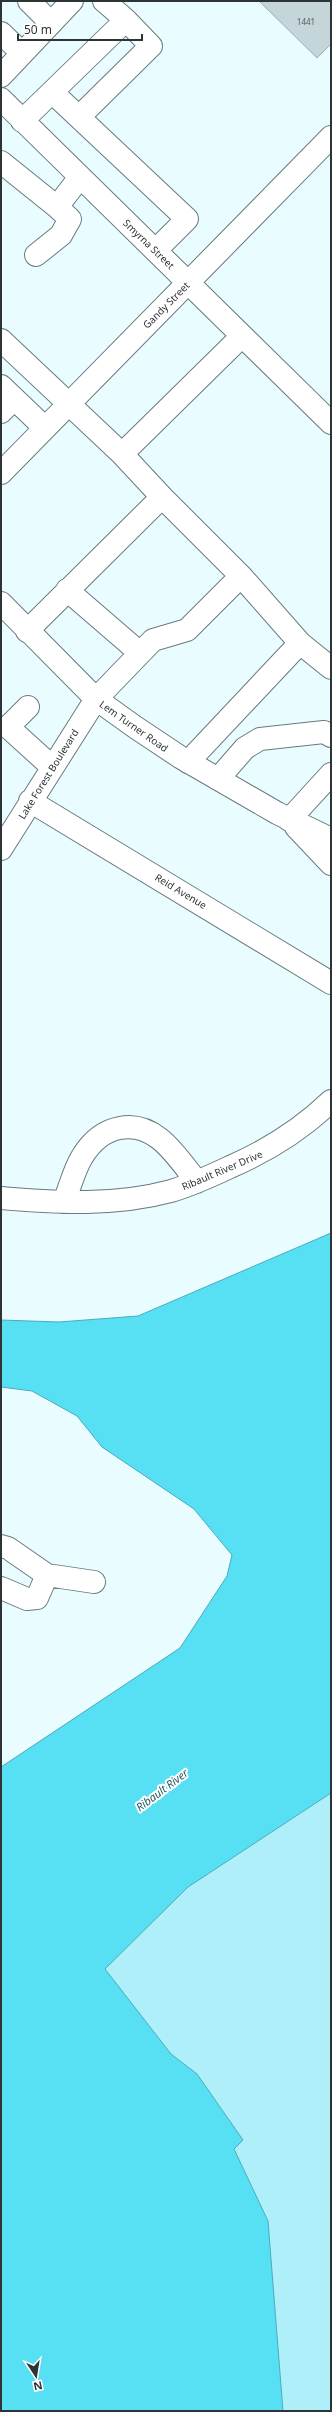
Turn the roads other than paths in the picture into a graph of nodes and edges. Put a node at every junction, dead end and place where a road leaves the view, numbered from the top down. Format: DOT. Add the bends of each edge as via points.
graph roads {
  1 [pos="29,1"];
  2 [pos="72,1"];
  3 [pos="104,1"];
  4 [pos="126,20"];
  5 [pos="51,23"];
  6 [pos="1,33"];
  7 [pos="22,53"];
  8 [pos="1,76"];
  9 [pos="52,92"];
  10 [pos="1,99"];
  11 [pos="79,117"];
  12 [pos="22,121"];
  13 [pos="331,137"];
  14 [pos="1,162"];
  15 [pos="80,177"];
  16 [pos="57,207"];
  17 [pos="156,250"];
  18 [pos="36,255"];
  19 [pos="189,283"];
  20 [pos="242,336"];
  21 [pos="1,340"];
  22 [pos="5,399"];
  23 [pos="68,404"];
  24 [pos="331,423"];
  25 [pos="45,428"];
  26 [pos="122,454"];
  27 [pos="1,473"];
  28 [pos="162,497"];
  29 [pos="242,576"];
  30 [pos="67,590"];
  31 [pos="4,611"];
  32 [pos="27,631"];
  33 [pos="300,643"];
  34 [pos="140,653"];
  35 [pos="331,668"];
  36 [pos="96,699"];
  37 [pos="28,707"];
  38 [pos="331,736"];
  39 [pos="188,762"];
  40 [pos="52,767"];
  41 [pos="331,774"];
  42 [pos="218,779"];
  43 [pos="30,801"];
  44 [pos="289,820"];
  45 [pos="331,839"];
  46 [pos="1,849"];
  47 [pos="331,864"];
  48 [pos="331,984"];
  49 [pos="331,1100"];
  50 [pos="197,1182"];
  51 [pos="1,1198"];
  52 [pos="64,1202"];
  53 [pos="1,1546"];
  54 [pos="46,1575"];
  55 [pos="94,1582"];
  56 [pos="1,1588"];
  1 -- 5 [label="street"];
  2 -- 5 [label="street"];
  3 -- 4 [label="street"];
  4 -- 9 [label="street"];
  4 -- 11 [label="street" via="151,46"];
  5 -- 7 [label="street"];
  6 -- 7 [label="street"];
  7 -- 8 [label="street"];
  9 -- 11 [label="street"];
  9 -- 12 [label="street"];
  10 -- 12 [label="street, Smyrna Street"];
  11 -- 17 [label="street" via="187,219"];
  12 -- 15 [label="street, Smyrna Street"];
  13 -- 19 [label="street, Gandy Street"];
  14 -- 16 [label="street"];
  15 -- 16 [label="street"];
  15 -- 17 [label="street, Smyrna Street"];
  16 -- 18 [label="street" via="70,219 61,234"];
  17 -- 19 [label="street, Smyrna Street"];
  19 -- 20 [label="street, Smyrna Street"];
  19 -- 23 [label="street, Gandy Street"];
  20 -- 24 [label="street, Smyrna Street"];
  20 -- 26 [label="street"];
  21 -- 23 [label="street"];
  22 -- 25 [label="street"];
  23 -- 25 [label="street, Gandy Street"];
  23 -- 26 [label="street"];
  25 -- 27 [label="street, Gandy Street"];
  26 -- 28 [label="street"];
  28 -- 29 [label="street"];
  28 -- 30 [label="street"];
  29 -- 33 [label="street"];
  29 -- 34 [label="street, Lake Forest Boulevard" via="187,630 160,636"];
  30 -- 32 [label="street"];
  30 -- 34 [label="street"];
  31 -- 32 [label="street, Lem Turner Road"];
  32 -- 36 [label="street, Lem Turner Road"];
  33 -- 35 [label="street"];
  33 -- 39 [label="street"];
  34 -- 36 [label="street, Lake Forest Boulevard"];
  36 -- 39 [label="street, Lem Turner Road"];
  36 -- 40 [label="street, Lake Forest Boulevard"];
  37 -- 40 [label="street" via="8,727"];
  38 -- 42 [label="street" via="324,732 260,739 245,748"];
  39 -- 42 [label="street, Lem Turner Road"];
  40 -- 43 [label="street, Lake Forest Boulevard"];
  41 -- 44 [label="street"];
  42 -- 44 [label="street, Lem Turner Road"];
  43 -- 46 [label="street, Lake Forest Boulevard"];
  43 -- 48 [label="street, Reid Avenue" via="291,957"];
  44 -- 45 [label="street, Lem Turner Road"];
  44 -- 47 [label="street, Lem Turner Road"];
  49 -- 50 [label="street, Ribault River Drive" via="291,1136 261,1154"];
  50 -- 52 [label="street, Ribault River Drive" via="142,1197"];
  50 -- 52 [label="street" via="168,1146 148,1131 130,1126 112,1129 96,1138 82,1157"];
  51 -- 52 [label="street, Ribault River Drive"];
  53 -- 54 [label="street" via="8,1548"];
  54 -- 55 [label="street"];
  54 -- 56 [label="street" via="37,1598 27,1599"];
}
